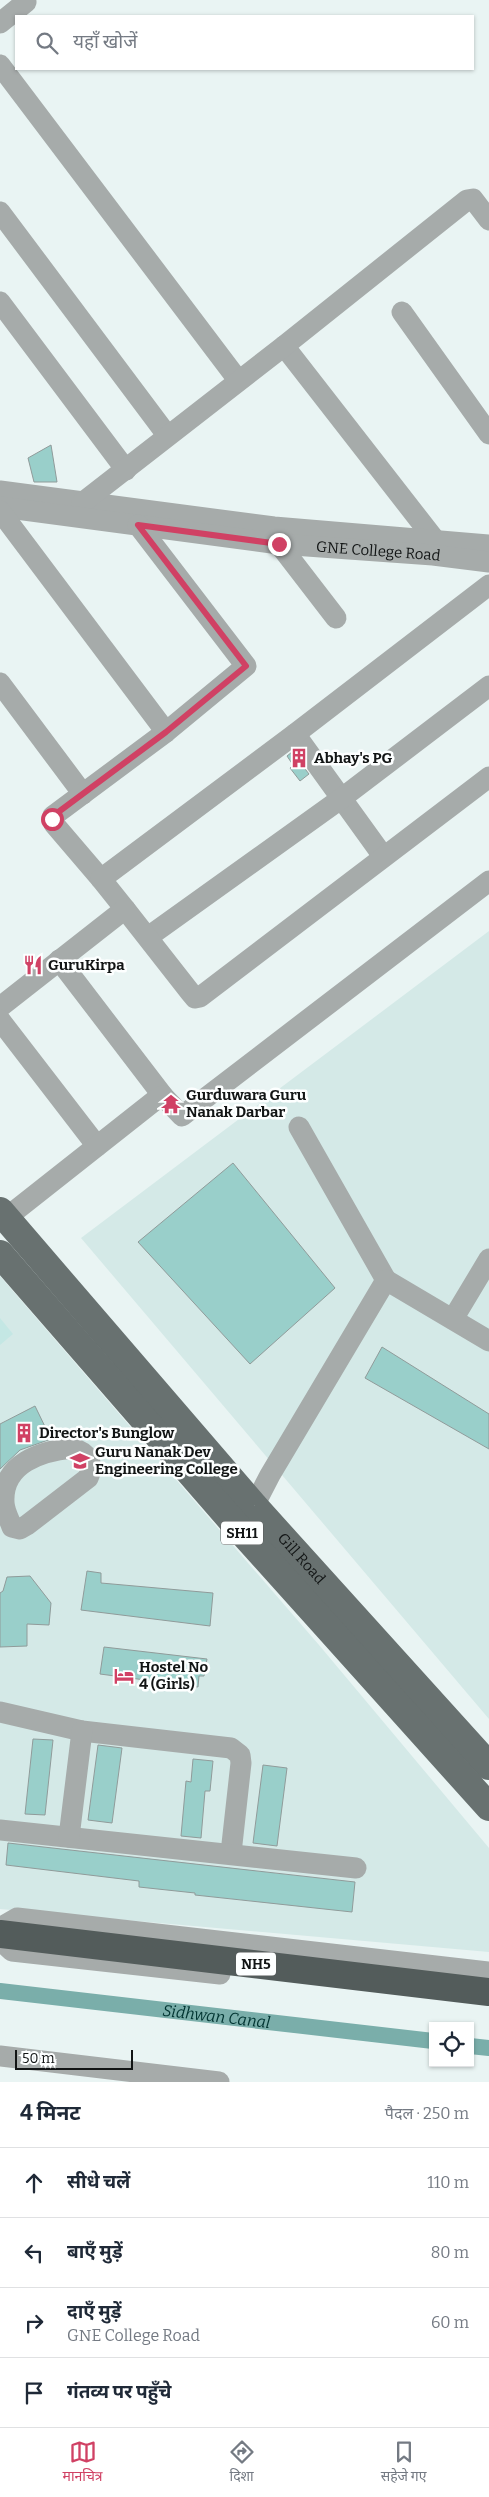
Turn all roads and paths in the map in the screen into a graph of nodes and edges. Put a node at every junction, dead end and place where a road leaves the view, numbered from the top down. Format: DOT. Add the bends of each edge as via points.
graph roads {
  1 [pos="26,1"];
  2 [pos="0,23"];
  3 [pos="0,65"];
  4 [pos="0,212"];
  5 [pos="489,220"];
  6 [pos="0,302"];
  7 [pos="402,312"];
  8 [pos="284,346"];
  9 [pos="238,380"];
  10 [pos="489,434"];
  11 [pos="167,435"];
  12 [pos="126,470"];
  13 [pos="0,491"];
  14 [pos="82,503"];
  15 [pos="0,506"];
  16 [pos="0,511"];
  17 [pos="138,525"];
  18 [pos="434,540"];
  19 [pos="279,544"];
  20 [pos="489,545"];
  21 [pos="489,562"];
  22 [pos="489,585"];
  23 [pos="336,618"];
  24 [pos="0,683"];
  25 [pos="489,686"];
  26 [pos="166,732"];
  27 [pos="295,734"];
  28 [pos="489,777"];
  29 [pos="83,794"];
  30 [pos="342,798"];
  31 [pos="383,856"];
  32 [pos="101,879"];
  33 [pos="489,881"];
  34 [pos="125,909"];
  35 [pos="148,937"];
  36 [pos="59,960"];
  37 [pos="0,1007"];
  38 [pos="0,1020"];
  39 [pos="163,1096"];
  40 [pos="299,1126"];
  41 [pos="97,1146"];
  42 [pos="3,1214"];
  43 [pos="0,1254"];
  44 [pos="489,1259"];
  45 [pos="386,1280"];
  46 [pos="453,1318"];
  47 [pos="489,1341"];
  48 [pos="254,1506"];
  49 [pos="0,1712"];
  50 [pos="82,1732"];
  51 [pos="489,1766"];
  52 [pos="489,1807"];
  53 [pos="0,1830"];
  54 [pos="69,1837"];
  55 [pos="231,1853"];
  56 [pos="356,1868"];
  57 [pos="6,1934"];
  58 [pos="489,1972"];
  59 [pos="489,1992"];
  60 [pos="489,2004"];
  61 [pos="0,2056"];
  62 [pos="219,2082"];
  1 -- 2 [label="street"];
  3 -- 9 [label="street"];
  4 -- 11 [label="street"];
  5 -- 8 [label="street" via="477,202 468,200"];
  6 -- 12 [label="street"];
  7 -- 10 [label="street"];
  8 -- 9 [label="street"];
  8 -- 18 [label="street"];
  9 -- 11 [label="street"];
  11 -- 12 [label="street"];
  12 -- 14 [label="street"];
  13 -- 14 [label="street, GNE College Road"];
  14 -- 18 [label="street, GNE College Road" via="274,527"];
  15 -- 17 [label="street, GNE College Road"];
  16 -- 26 [label="street"];
  17 -- 19 [label="street, GNE College Road"];
  17 -- 26 [label="street" via="246,666"];
  18 -- 20 [label="street, GNE College Road"];
  19 -- 21 [label="street, GNE College Road"];
  19 -- 23 [label="street"];
  22 -- 27 [label="street"];
  24 -- 29 [label="street"];
  25 -- 30 [label="street"];
  26 -- 29 [label="street"];
  27 -- 30 [label="street"];
  27 -- 32 [label="street"];
  28 -- 31 [label="street"];
  29 -- 32 [label="street" via="52,819"];
  30 -- 31 [label="street"];
  30 -- 35 [label="street"];
  31 -- 35 [label="street" via="200,997 195,998"];
  32 -- 34 [label="street"];
  33 -- 39 [label="street" via="182,1116"];
  34 -- 35 [label="street"];
  34 -- 36 [label="street"];
  36 -- 37 [label="street"];
  36 -- 39 [label="street"];
  38 -- 41 [label="street"];
  39 -- 41 [label="street"];
  40 -- 45 [label="street"];
  41 -- 42 [label="street"];
  42 -- 48 [label="main road, Gill Road / SH11"];
  43 -- 52 [label="main road, Gill Road / SH11" via="239,1529"];
  44 -- 46 [label="street"];
  45 -- 46 [label="street"];
  45 -- 48 [label="street"];
  46 -- 47 [label="street"];
  48 -- 51 [label="main road, Gill Road / SH11"];
  49 -- 50 [label="street"];
  50 -- 54 [label="street"];
  50 -- 55 [label="street" via="236,1750 241,1763"];
  53 -- 54 [label="street"];
  54 -- 55 [label="street"];
  55 -- 56 [label="street"];
  57 -- 58 [label="street" via="17,1918"];
  57 -- 59 [label="highway, NH5"];
  57 -- 60 [label="street" via="12,1951"];
  61 -- 62 [label="street"];
}
